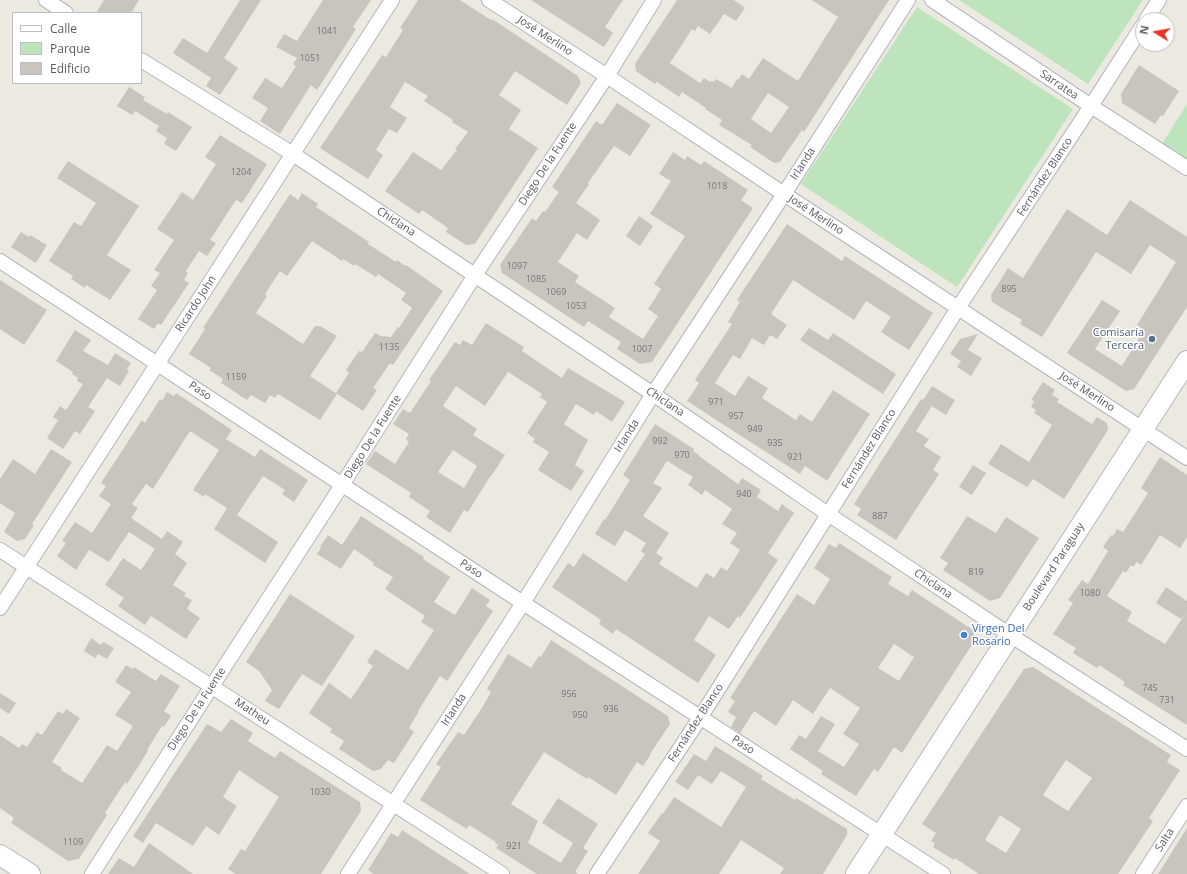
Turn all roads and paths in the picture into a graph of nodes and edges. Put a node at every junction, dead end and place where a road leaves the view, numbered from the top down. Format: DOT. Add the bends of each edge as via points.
graph roads {
  1 [pos="46,0"];
  2 [pos="392,0"];
  3 [pos="490,0"];
  4 [pos="654,0"];
  5 [pos="908,0"];
  6 [pos="932,0"];
  7 [pos="1159,0"];
  8 [pos="64,12"];
  9 [pos="1151,12"];
  10 [pos="1135,37"];
  11 [pos="142,61"];
  12 [pos="607,76"];
  13 [pos="1091,106"];
  14 [pos="293,154"];
  15 [pos="1187,168"];
  16 [pos="784,194"];
  17 [pos="0,261"];
  18 [pos="475,275"];
  19 [pos="958,308"];
  20 [pos="1187,361"];
  21 [pos="158,364"];
  22 [pos="653,394"];
  23 [pos="1142,429"];
  24 [pos="1187,458"];
  25 [pos="342,486"];
  26 [pos="828,514"];
  27 [pos="0,550"];
  28 [pos="26,567"];
  29 [pos="523,603"];
  30 [pos="0,608"];
  31 [pos="1010,635"];
  32 [pos="212,686"];
  33 [pos="700,718"];
  34 [pos="1187,749"];
  35 [pos="394,803"];
  36 [pos="1187,806"];
  37 [pos="881,834"];
  38 [pos="0,855"];
  39 [pos="30,874"];
  40 [pos="92,874"];
  41 [pos="348,874"];
  42 [pos="502,874"];
  43 [pos="596,874"];
  44 [pos="856,874"];
  45 [pos="943,874"];
  46 [pos="1143,874"];
  1 -- 8 [label="street"];
  2 -- 14 [label="street, Ricardo John"];
  3 -- 12 [label="street, José Merlino"];
  4 -- 12 [label="street, Diego De la Fuente"];
  5 -- 16 [label="street, Irlanda"];
  6 -- 13 [label="street, Sarratea"];
  7 -- 9 [label="street"];
  10 -- 13 [label="street, Fernández Blanco"];
  11 -- 14 [label="street, Chiclana"];
  12 -- 16 [label="street, José Merlino"];
  12 -- 18 [label="street, Diego De la Fuente"];
  13 -- 15 [label="street, Sarratea"];
  13 -- 19 [label="street, Fernández Blanco"];
  14 -- 18 [label="street, Chiclana"];
  14 -- 21 [label="street, Ricardo John"];
  16 -- 19 [label="street, José Merlino"];
  16 -- 22 [label="street, Irlanda"];
  17 -- 21 [label="street, Paso"];
  18 -- 22 [label="street, Chiclana"];
  18 -- 25 [label="street, Diego De la Fuente"];
  19 -- 23 [label="street, José Merlino"];
  19 -- 26 [label="street, Fernández Blanco"];
  20 -- 23 [label="main road, Boulevard Paraguay"];
  21 -- 25 [label="street, Paso"];
  21 -- 28 [label="street, Ricardo John"];
  22 -- 26 [label="street, Chiclana"];
  22 -- 29 [label="street, Irlanda"];
  23 -- 24 [label="street, José Merlino"];
  23 -- 31 [label="main road, Boulevard Paraguay"];
  25 -- 29 [label="street, Paso"];
  25 -- 32 [label="street, Diego De la Fuente"];
  26 -- 31 [label="street, Chiclana"];
  26 -- 33 [label="street, Fernández Blanco"];
  27 -- 28 [label="street, Matheu"];
  28 -- 30 [label="street, Ricardo John"];
  28 -- 32 [label="street, Matheu"];
  29 -- 33 [label="street, Paso"];
  29 -- 35 [label="street, Irlanda"];
  31 -- 34 [label="street, Chiclana"];
  31 -- 37 [label="main road, Boulevard Paraguay"];
  32 -- 35 [label="street, Matheu"];
  32 -- 40 [label="street, Diego De la Fuente"];
  33 -- 37 [label="street, Paso"];
  33 -- 43 [label="street, Fernández Blanco"];
  35 -- 41 [label="street, Irlanda"];
  35 -- 42 [label="street, Matheu"];
  36 -- 46 [label="street, Salta"];
  37 -- 44 [label="main road, Boulevard Paraguay"];
  37 -- 45 [label="street, Paso"];
  38 -- 39 [label="main road"];
}
